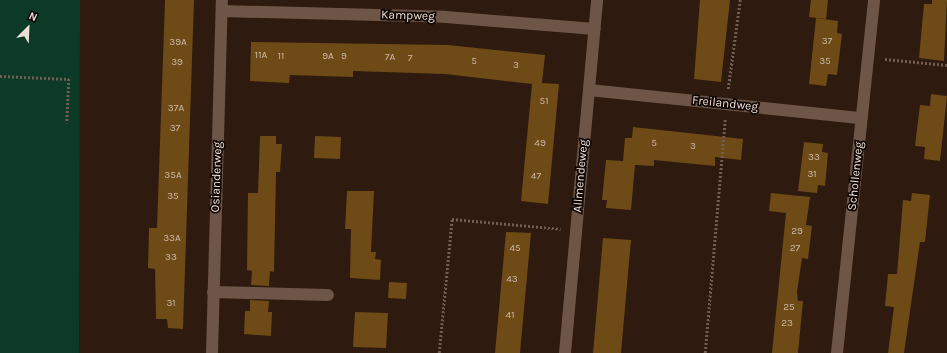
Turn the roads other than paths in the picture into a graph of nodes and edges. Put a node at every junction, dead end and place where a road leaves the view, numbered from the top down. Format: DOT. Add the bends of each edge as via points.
graph roads {
  1 [pos="597,0"];
  2 [pos="874,0"];
  3 [pos="222,5"];
  4 [pos="595,28"];
  5 [pos="589,90"];
  6 [pos="862,118"];
  7 [pos="213,292"];
  8 [pos="328,296"];
  9 [pos="212,353"];
  10 [pos="565,353"];
  11 [pos="837,353"];
  1 -- 4 [label="street, Allmendeweg"];
  2 -- 6 [label="street, Schollenweg"];
  3 -- 4 [label="street, Kampweg"];
  3 -- 7 [label="street, Osianderweg"];
  4 -- 5 [label="street, Allmendeweg"];
  5 -- 6 [label="street, Freilandweg"];
  5 -- 10 [label="street, Allmendeweg"];
  6 -- 11 [label="street, Schollenweg"];
  7 -- 8 [label="street"];
  7 -- 9 [label="street, Osianderweg"];
}
